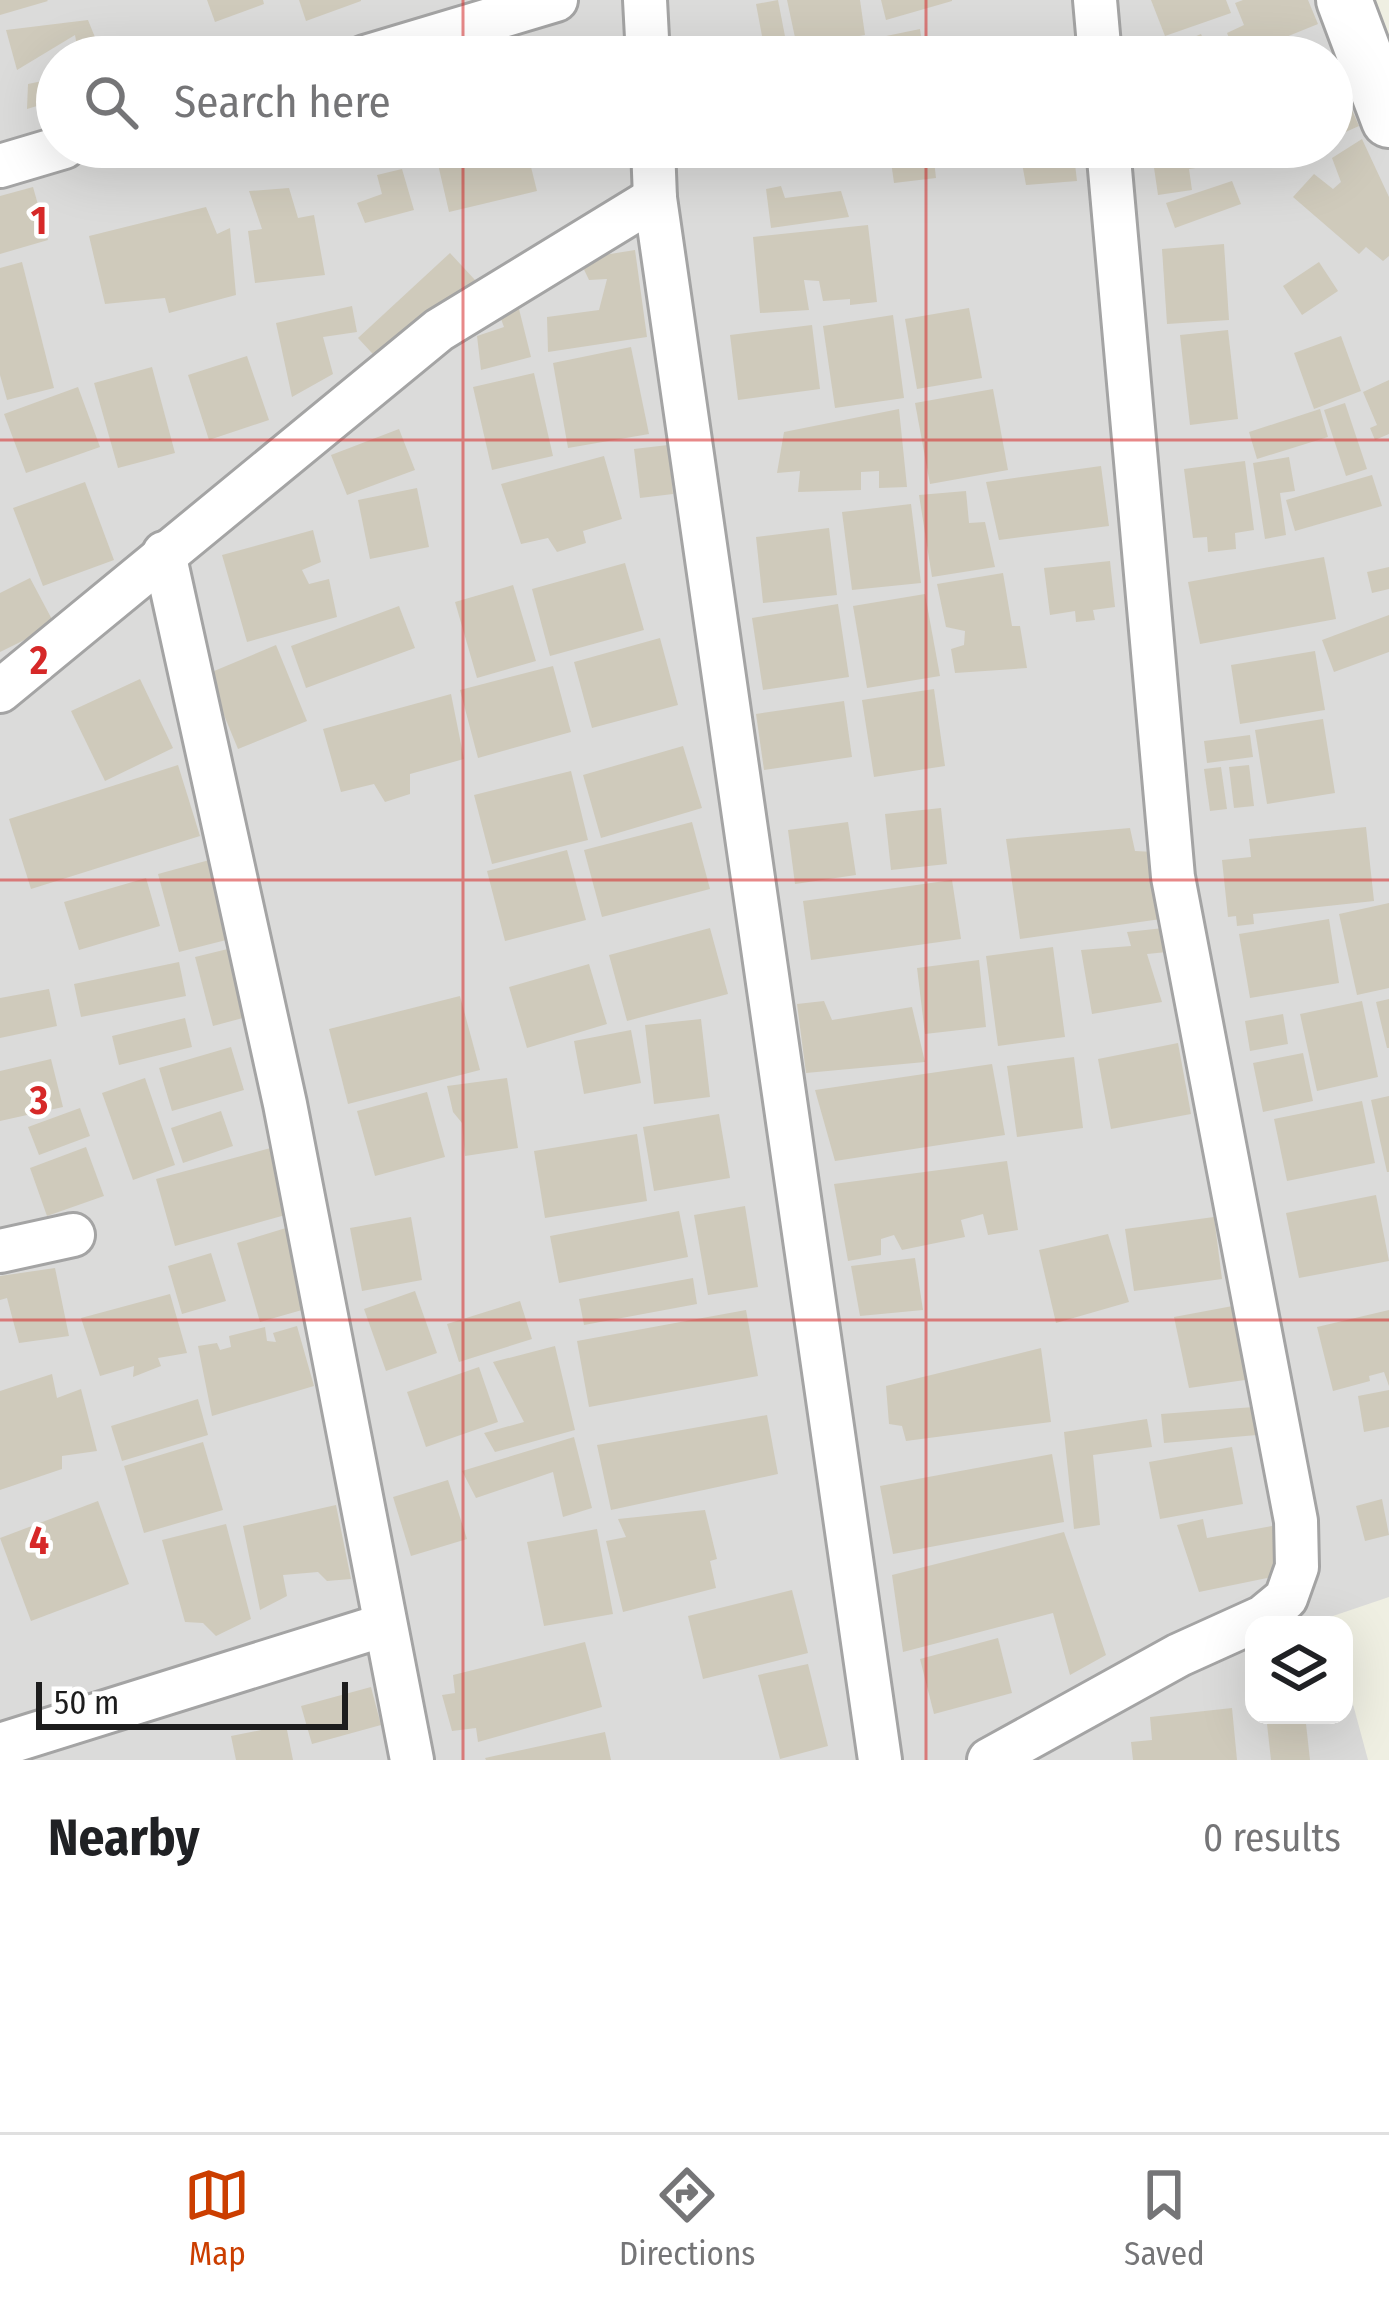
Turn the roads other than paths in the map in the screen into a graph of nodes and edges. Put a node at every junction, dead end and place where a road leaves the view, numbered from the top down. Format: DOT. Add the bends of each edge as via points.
graph roads {
  1 [pos="556,0"];
  2 [pos="645,0"];
  3 [pos="1095,0"];
  4 [pos="1344,0"];
  5 [pos="435,36"];
  6 [pos="647,36"];
  7 [pos="1098,36"];
  8 [pos="1389,120"];
  9 [pos="36,155"];
  10 [pos="0,166"];
  11 [pos="654,168"];
  12 [pos="1110,168"];
  13 [pos="655,197"];
  14 [pos="164,553"];
  15 [pos="0,691"];
  16 [pos="73,1234"];
  17 [pos="0,1252"];
  18 [pos="383,1624"];
  19 [pos="0,1745"];
  20 [pos="1043,1745"];
  21 [pos="412,1760"];
  22 [pos="880,1760"];
  23 [pos="989,1760"];
  1 -- 5 [label="street"];
  2 -- 6 [label="street"];
  3 -- 7 [label="street"];
  4 -- 8 [label="street"];
  9 -- 10 [label="street"];
  11 -- 13 [label="street"];
  12 -- 20 [label="street" via="1173,877 1296,1521 1297,1567 1286,1598 1264,1617 1179,1655"];
  13 -- 14 [label="street" via="439,330"];
  13 -- 22 [label="street"];
  14 -- 15 [label="street"];
  14 -- 18 [label="street" via="285,1104"];
  16 -- 17 [label="street"];
  18 -- 19 [label="street"];
  18 -- 21 [label="street"];
  20 -- 23 [label="street"];
}
